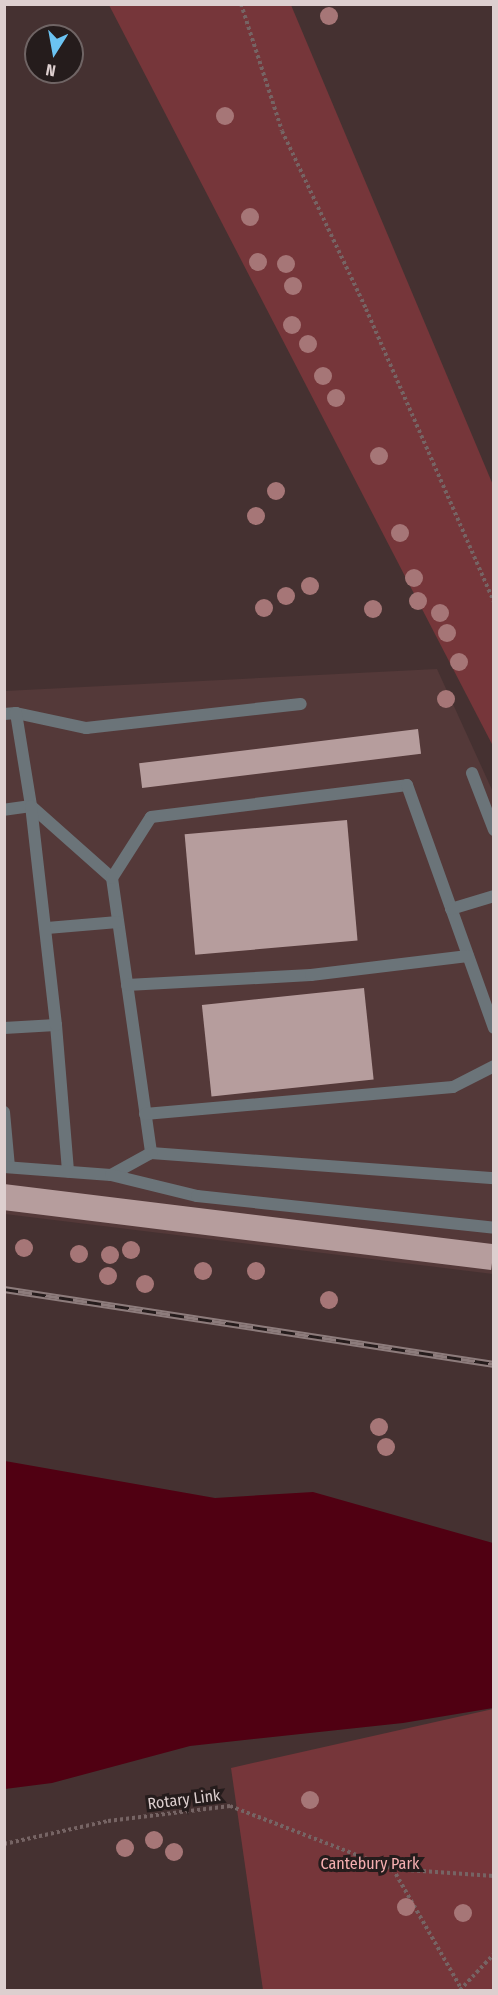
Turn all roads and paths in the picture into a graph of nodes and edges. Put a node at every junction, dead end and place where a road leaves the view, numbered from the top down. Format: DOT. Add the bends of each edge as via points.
graph roads {
  1 [pos="241,4"];
  2 [pos="494,602"];
  3 [pos="301,704"];
  4 [pos="10,714"];
  5 [pos="472,773"];
  6 [pos="31,806"];
  7 [pos="4,810"];
  8 [pos="494,830"];
  9 [pos="112,878"];
  10 [pos="494,896"];
  11 [pos="452,909"];
  12 [pos="118,922"];
  13 [pos="47,928"];
  14 [pos="468,956"];
  15 [pos="127,985"];
  16 [pos="56,1025"];
  17 [pos="4,1028"];
  18 [pos="494,1028"];
  19 [pos="494,1066"];
  20 [pos="4,1112"];
  21 [pos="145,1114"];
  22 [pos="151,1153"];
  23 [pos="7,1167"];
  24 [pos="68,1172"];
  25 [pos="111,1175"];
  26 [pos="494,1178"];
  27 [pos="494,1228"];
  28 [pos="4,1844"];
  29 [pos="393,1869"];
  30 [pos="494,1876"];
  31 [pos="494,1954"];
  32 [pos="461,1989"];
  1 -- 2 [label="path" via="282,131 366,309"];
  3 -- 4 [label="lane" via="86,728"];
  4 -- 6 [label="lane"];
  5 -- 8 [label="lane"];
  6 -- 7 [label="lane"];
  6 -- 9 [label="lane"];
  6 -- 13 [label="lane"];
  9 -- 11 [label="lane" via="151,817 407,785"];
  9 -- 12 [label="lane"];
  10 -- 11 [label="lane"];
  11 -- 14 [label="lane"];
  12 -- 13 [label="lane"];
  12 -- 15 [label="lane"];
  13 -- 16 [label="lane"];
  14 -- 15 [label="lane" via="311,975"];
  14 -- 18 [label="lane"];
  15 -- 21 [label="lane"];
  16 -- 17 [label="lane"];
  16 -- 24 [label="lane"];
  19 -- 21 [label="lane" via="453,1088"];
  20 -- 23 [label="lane"];
  21 -- 22 [label="lane"];
  22 -- 25 [label="lane"];
  22 -- 26 [label="lane"];
  23 -- 24 [label="lane"];
  24 -- 25 [label="lane"];
  25 -- 27 [label="lane" via="197,1196"];
  28 -- 29 [label="path, Rotary Link" via="108,1821 230,1806"];
  29 -- 30 [label="path, Rotary Link"];
  29 -- 32 [label="path"];
  31 -- 32 [label="path"];
}
